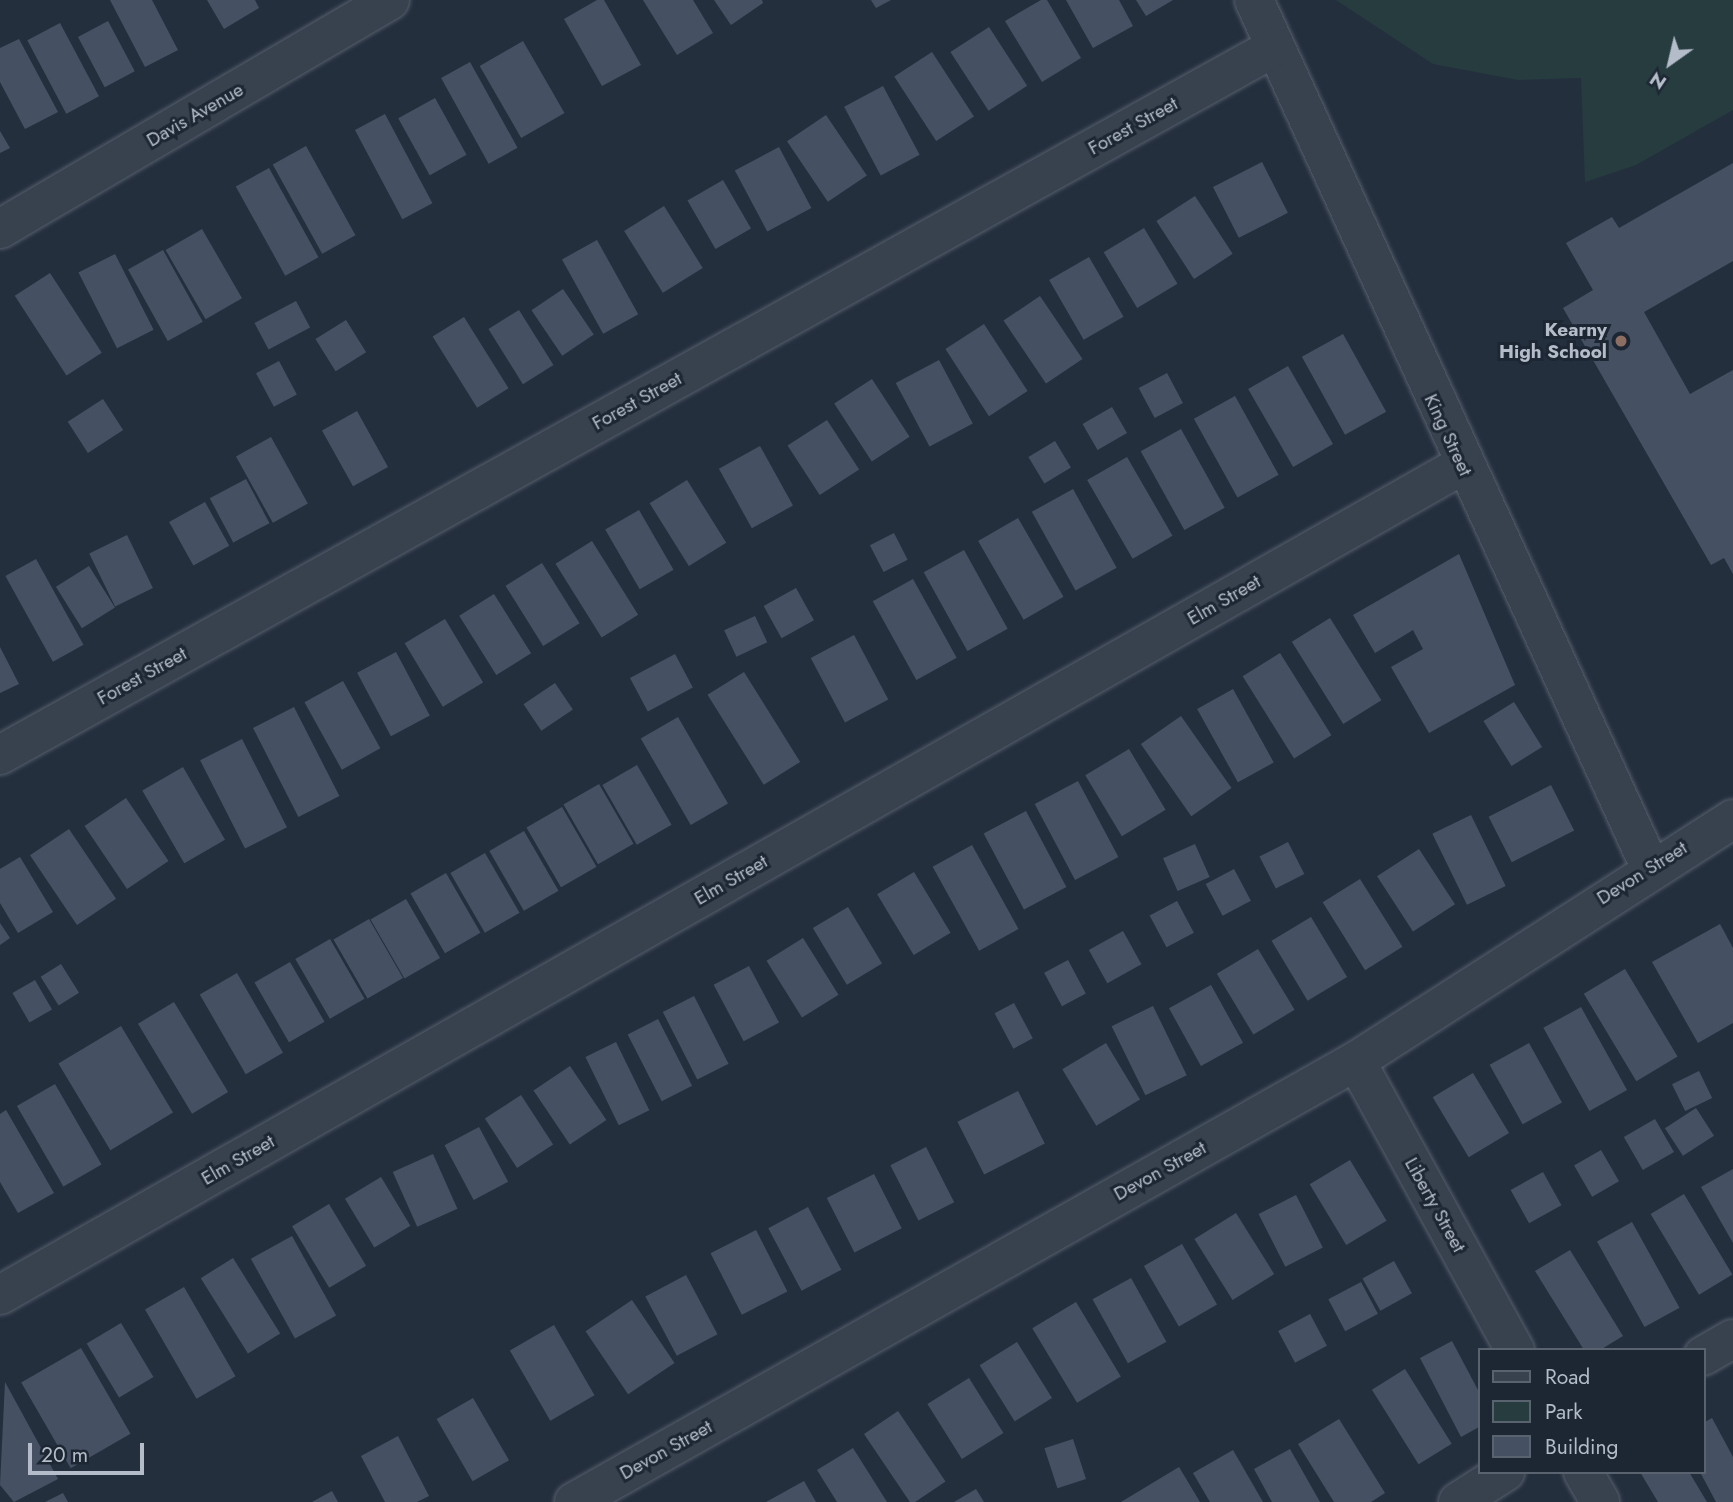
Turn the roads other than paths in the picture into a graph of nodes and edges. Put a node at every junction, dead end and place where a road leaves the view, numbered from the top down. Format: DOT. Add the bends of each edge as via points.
graph roads {
  1 [pos="390,0"];
  2 [pos="1254,0"];
  3 [pos="1275,47"];
  4 [pos="0,229"];
  5 [pos="1462,465"];
  6 [pos="0,755"];
  7 [pos="1733,819"];
  8 [pos="1650,867"];
  9 [pos="1356,1061"];
  10 [pos="0,1295"];
  11 [pos="1733,1339"];
  12 [pos="1514,1348"];
  13 [pos="1705,1355"];
  14 [pos="1502,1474"];
  15 [pos="1584,1474"];
  16 [pos="574,1502"];
  17 [pos="1458,1502"];
  18 [pos="1600,1502"];
  1 -- 4 [label="street, Davis Avenue"];
  2 -- 3 [label="street, King Street"];
  3 -- 5 [label="street, King Street"];
  3 -- 6 [label="street, Forest Street"];
  5 -- 8 [label="street, King Street"];
  5 -- 10 [label="street, Elm Street"];
  7 -- 8 [label="street, Devon Street"];
  8 -- 9 [label="street, Devon Street"];
  9 -- 12 [label="street, Liberty Street"];
  9 -- 16 [label="street, Devon Street"];
  11 -- 13 [label="street"];
  14 -- 17 [label="street"];
  15 -- 18 [label="street"];
}
